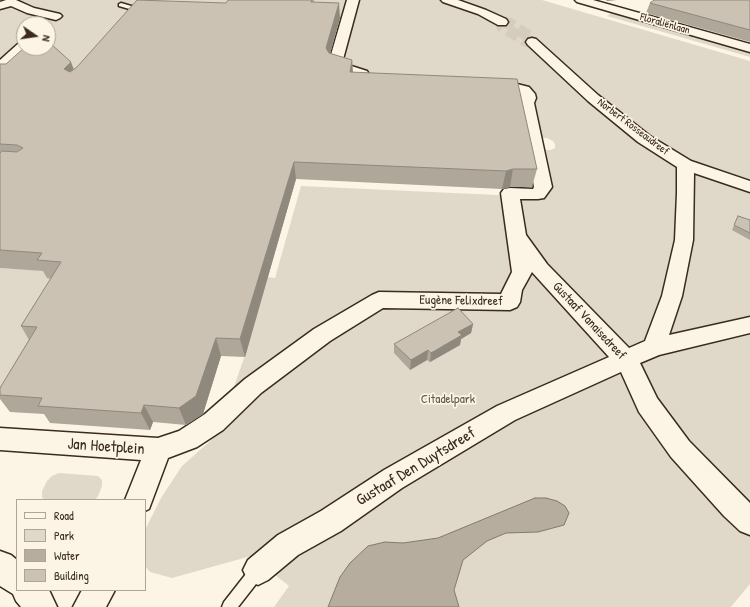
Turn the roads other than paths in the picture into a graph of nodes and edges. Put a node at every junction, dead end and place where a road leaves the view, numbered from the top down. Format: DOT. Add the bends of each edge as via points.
graph roads {
  1 [pos="353,0"];
  2 [pos="447,0"];
  3 [pos="581,0"];
  4 [pos="628,0"];
  5 [pos="8,3"];
  6 [pos="121,5"];
  7 [pos="614,9"];
  8 [pos="56,16"];
  9 [pos="136,16"];
  10 [pos="502,22"];
  11 [pos="532,42"];
  12 [pos="750,48"];
  13 [pos="16,52"];
  14 [pos="0,67"];
  15 [pos="397,84"];
  16 [pos="471,86"];
  17 [pos="685,164"];
  18 [pos="750,187"];
  19 [pos="516,233"];
  20 [pos="750,325"];
  21 [pos="654,348"];
  22 [pos="627,361"];
  23 [pos="0,439"];
  24 [pos="158,450"];
  25 [pos="140,499"];
  26 [pos="750,521"];
  27 [pos="0,566"];
  28 [pos="258,570"];
  29 [pos="16,579"];
  30 [pos="29,591"];
  31 [pos="99,591"];
  32 [pos="41,607"];
  33 [pos="88,607"];
  34 [pos="229,607"];
  1 -- 15 [label="street" via="335,65 362,74 360,82"];
  2 -- 10 [label="street"];
  3 -- 7 [label="street, Floraliënlaan"];
  4 -- 7 [label="street"];
  5 -- 8 [label="street"];
  6 -- 9 [label="lane" via="144,11"];
  7 -- 12 [label="street, Floraliënlaan"];
  11 -- 17 [label="street, Norbert Rosseaudreef" via="611,113 644,139"];
  13 -- 14 [label="street"];
  16 -- 19 [label="street, Eugène Felixdreef" via="517,88 528,94 527,103 543,188 538,194 510,193"];
  17 -- 18 [label="street, Norbert Rosseaudreef"];
  17 -- 21 [label="street" via="684,240 672,296"];
  19 -- 22 [label="street, Gustaaf Vanaisedreef" via="540,269"];
  19 -- 24 [label="street, Eugène Felixdreef" via="522,272 512,290 510,302 379,300 322,336 253,386 214,422 188,439"];
  20 -- 21 [label="street, Gustaaf Den Duytsdreef"];
  21 -- 22 [label="street, Gustaaf Den Duytsdreef"];
  22 -- 26 [label="street, Gustaaf Vanaisedreef" via="648,405 680,449"];
  22 -- 28 [label="street, Gustaaf Den Duytsdreef" via="557,390 450,444 321,527 288,545"];
  23 -- 24 [label="street, Jan Hoetplein"];
  24 -- 25 [label="street, Jan Hoetplein"];
  27 -- 29 [label="main road"];
  28 -- 34 [label="lane, Gustaaf Den Duytsdreef"];
  30 -- 32 [label="main road"];
  31 -- 33 [label="street"];
}
